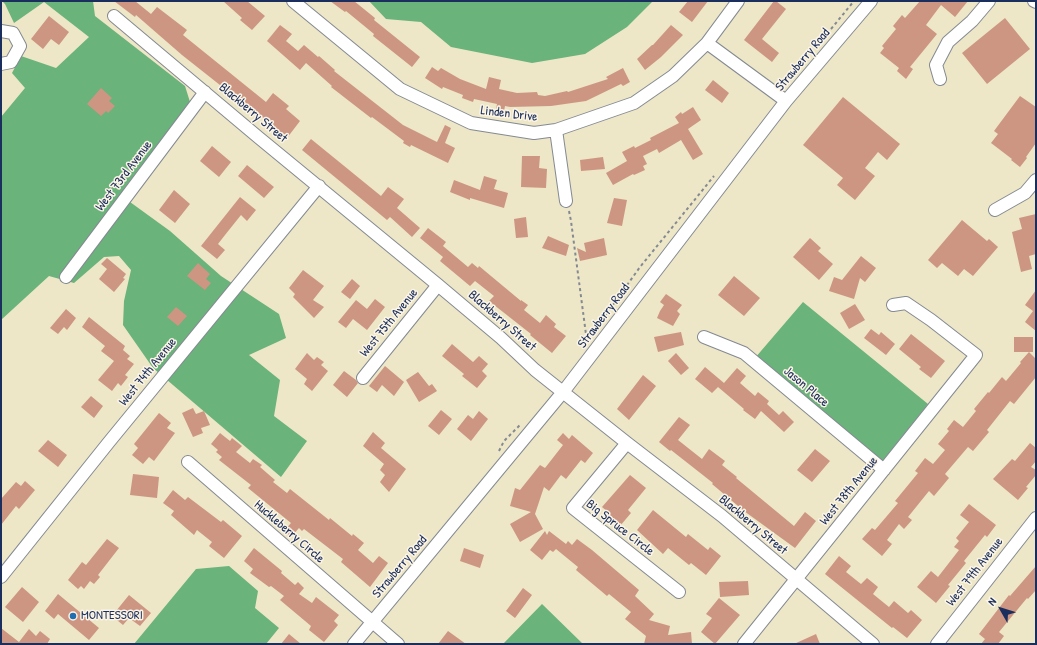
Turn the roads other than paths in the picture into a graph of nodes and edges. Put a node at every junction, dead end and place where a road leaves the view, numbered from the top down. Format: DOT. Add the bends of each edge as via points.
graph roads {
  1 [pos="293,1"];
  2 [pos="738,1"];
  3 [pos="871,1"];
  4 [pos="989,1"];
  5 [pos="114,16"];
  6 [pos="1,31"];
  7 [pos="707,43"];
  8 [pos="1,64"];
  9 [pos="940,79"];
  10 [pos="205,92"];
  11 [pos="786,101"];
  12 [pos="556,130"];
  13 [pos="1036,180"];
  14 [pos="319,186"];
  15 [pos="566,201"];
  16 [pos="995,210"];
  17 [pos="66,277"];
  18 [pos="438,285"];
  19 [pos="893,305"];
  20 [pos="704,337"];
  21 [pos="363,378"];
  22 [pos="563,392"];
  23 [pos="627,443"];
  24 [pos="188,462"];
  25 [pos="884,470"];
  26 [pos="1036,518"];
  27 [pos="1,578"];
  28 [pos="796,579"];
  29 [pos="679,592"];
  30 [pos="372,622"];
  31 [pos="354,644"];
  32 [pos="398,644"];
  33 [pos="744,644"];
  34 [pos="873,644"];
  35 [pos="937,644"];
  1 -- 12 [label="street, Linden Drive" via="407,93 471,123 534,133"];
  2 -- 7 [label="street, Linden Drive"];
  3 -- 11 [label="street, Strawberry Road"];
  4 -- 9 [label="street" via="972,21 948,42 936,65"];
  5 -- 10 [label="street, Blackberry Street"];
  6 -- 8 [label="street" via="13,33 20,46 11,62"];
  7 -- 11 [label="street"];
  7 -- 12 [label="street, Linden Drive" via="674,76 634,103"];
  10 -- 14 [label="street, Blackberry Street"];
  10 -- 17 [label="street, West 73rd Avenue"];
  11 -- 22 [label="street, Strawberry Road"];
  12 -- 15 [label="street"];
  13 -- 16 [label="street" via="1025,193"];
  14 -- 18 [label="street, Blackberry Street"];
  14 -- 27 [label="street, West 74th Avenue"];
  18 -- 21 [label="street, West 75th Avenue"];
  18 -- 22 [label="street, Blackberry Street"];
  19 -- 25 [label="street, West 78th Avenue" via="906,303 976,355"];
  20 -- 25 [label="street, Jason Place" via="744,353"];
  22 -- 23 [label="street, Blackberry Street"];
  22 -- 30 [label="street, Strawberry Road"];
  23 -- 28 [label="street, Blackberry Street" via="722,516"];
  23 -- 29 [label="street, Big Spruce Circle" via="573,508"];
  24 -- 30 [label="street, Huckleberry Circle"];
  25 -- 28 [label="street, West 78th Avenue"];
  26 -- 35 [label="street, West 79th Avenue"];
  28 -- 33 [label="street, West 78th Avenue"];
  28 -- 34 [label="street, Blackberry Street"];
  30 -- 31 [label="street, Strawberry Road"];
  30 -- 32 [label="street, Huckleberry Circle"];
}
